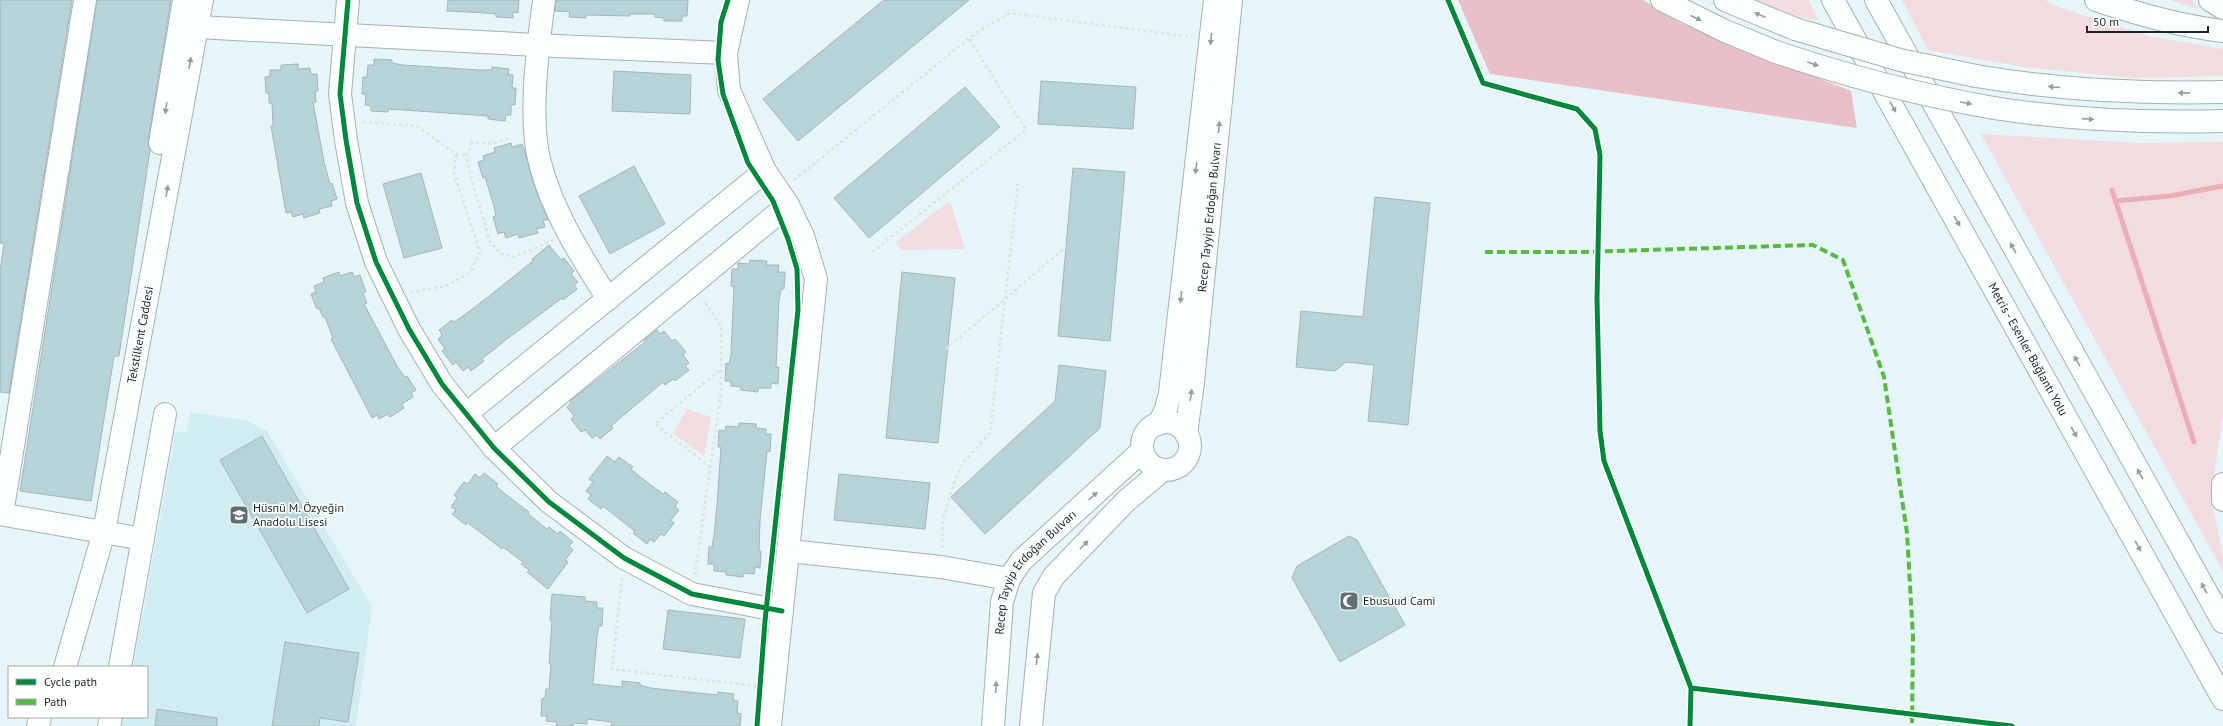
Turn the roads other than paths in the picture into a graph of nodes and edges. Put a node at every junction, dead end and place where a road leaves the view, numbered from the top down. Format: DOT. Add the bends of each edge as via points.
graph roads {
  1 [pos="85,0"];
  2 [pos="184,0"];
  3 [pos="202,0"];
  4 [pos="348,0"];
  5 [pos="544,0"];
  6 [pos="738,0"];
  7 [pos="1215,0"];
  8 [pos="1231,0"];
  9 [pos="1662,0"];
  10 [pos="1725,0"];
  11 [pos="1833,0"];
  12 [pos="1876,0"];
  13 [pos="2096,0"];
  14 [pos="2210,0"];
  15 [pos="2223,8"];
  16 [pos="197,27"];
  17 [pos="2223,31"];
  18 [pos="344,34"];
  19 [pos="538,45"];
  20 [pos="726,53"];
  21 [pos="2223,92"];
  22 [pos="2223,121"];
  23 [pos="765,171"];
  24 [pos="784,198"];
  25 [pos="608,299"];
  26 [pos="165,414"];
  27 [pos="466,414"];
  28 [pos="1159,424"];
  29 [pos="1186,434"];
  30 [pos="494,448"];
  31 [pos="1142,451"];
  32 [pos="1163,470"];
  33 [pos="2223,484"];
  34 [pos="2223,500"];
  35 [pos="1,514"];
  36 [pos="100,532"];
  37 [pos="143,539"];
  38 [pos="789,551"];
  39 [pos="1009,579"];
  40 [pos="782,611"];
  41 [pos="2223,622"];
  42 [pos="55,666"];
  43 [pos="65,666"];
  44 [pos="120,666"];
  45 [pos="2223,699"];
  46 [pos="770,726"];
  47 [pos="993,726"];
  48 [pos="1031,726"];
  1 -- 35 [label="main road"];
  2 -- 36 [label="main road, Tekstilkent Caddesi, one-way"];
  3 -- 16 [label="main road, Tekstilkent Caddesi"];
  4 -- 18 [label="main road"];
  5 -- 19 [label="main road"];
  6 -- 20 [label="main road"];
  7 -- 28 [label="main road, Recep Tayyip Erdoğan Bulvarı, one-way" via="1170,393"];
  29 -- 8 [label="main road, Recep Tayyip Erdoğan Bulvarı, one-way"];
  9 -- 22 [label="main road, one-way, bridge" via="1725,31 1776,52 1855,78 1939,98 2037,115 2086,119 2161,123"];
  21 -- 10 [label="main road, one-way, bridge" via="2132,93 2046,87 1976,76 1900,60 1795,29"];
  11 -- 45 [label="main road, Metris - Esenler Bağlantı Yolu, one-way"];
  41 -- 12 [label="main road, one-way"];
  13 -- 17 [label="main road" via="2143,16"];
  14 -- 15 [label="main road"];
  16 -- 18 [label="main road"];
  36 -- 16 [label="main road, Tekstilkent Caddesi, one-way"];
  18 -- 19 [label="main road"];
  18 -- 27 [label="main road" via="340,94 357,203 376,262 409,329 442,384"];
  19 -- 20 [label="main road"];
  19 -- 25 [label="main road" via="535,122 540,164 568,234"];
  20 -- 23 [label="main road" via="729,90"];
  23 -- 24 [label="main road"];
  23 -- 25 [label="main road"];
  24 -- 30 [label="main road" via="691,286"];
  24 -- 38 [label="main road" via="803,236 816,279"];
  25 -- 27 [label="main road"];
  26 -- 37 [label="main road"];
  27 -- 30 [label="main road"];
  28 -- 29 [label="main road" via="1172,423"];
  28 -- 31 [label="main road" via="1146,432 1142,441"];
  29 -- 32 [label="main road" via="1189,442 1186,459 1180,465"];
  30 -- 40 [label="main road" via="549,502 624,558 692,594"];
  31 -- 32 [label="main road" via="1146,460"];
  39 -- 31 [label="main road, Recep Tayyip Erdoğan Bulvarı, one-way" via="1021,561"];
  48 -- 32 [label="main road, Recep Tayyip Erdoğan Bulvarı, one-way" via="1044,593 1054,576 1126,501"];
  33 -- 34 [label="main road"];
  35 -- 36 [label="main road"];
  36 -- 37 [label="main road"];
  36 -- 42 [label="main road, Tekstilkent Caddesi"];
  36 -- 43 [label="main road, Tekstilkent Caddesi"];
  37 -- 44 [label="main road"];
  38 -- 39 [label="main road" via="941,567"];
  38 -- 40 [label="main road"];
  47 -- 39 [label="main road, Recep Tayyip Erdoğan Bulvarı, one-way" via="1002,602"];
  40 -- 46 [label="main road"];
}
